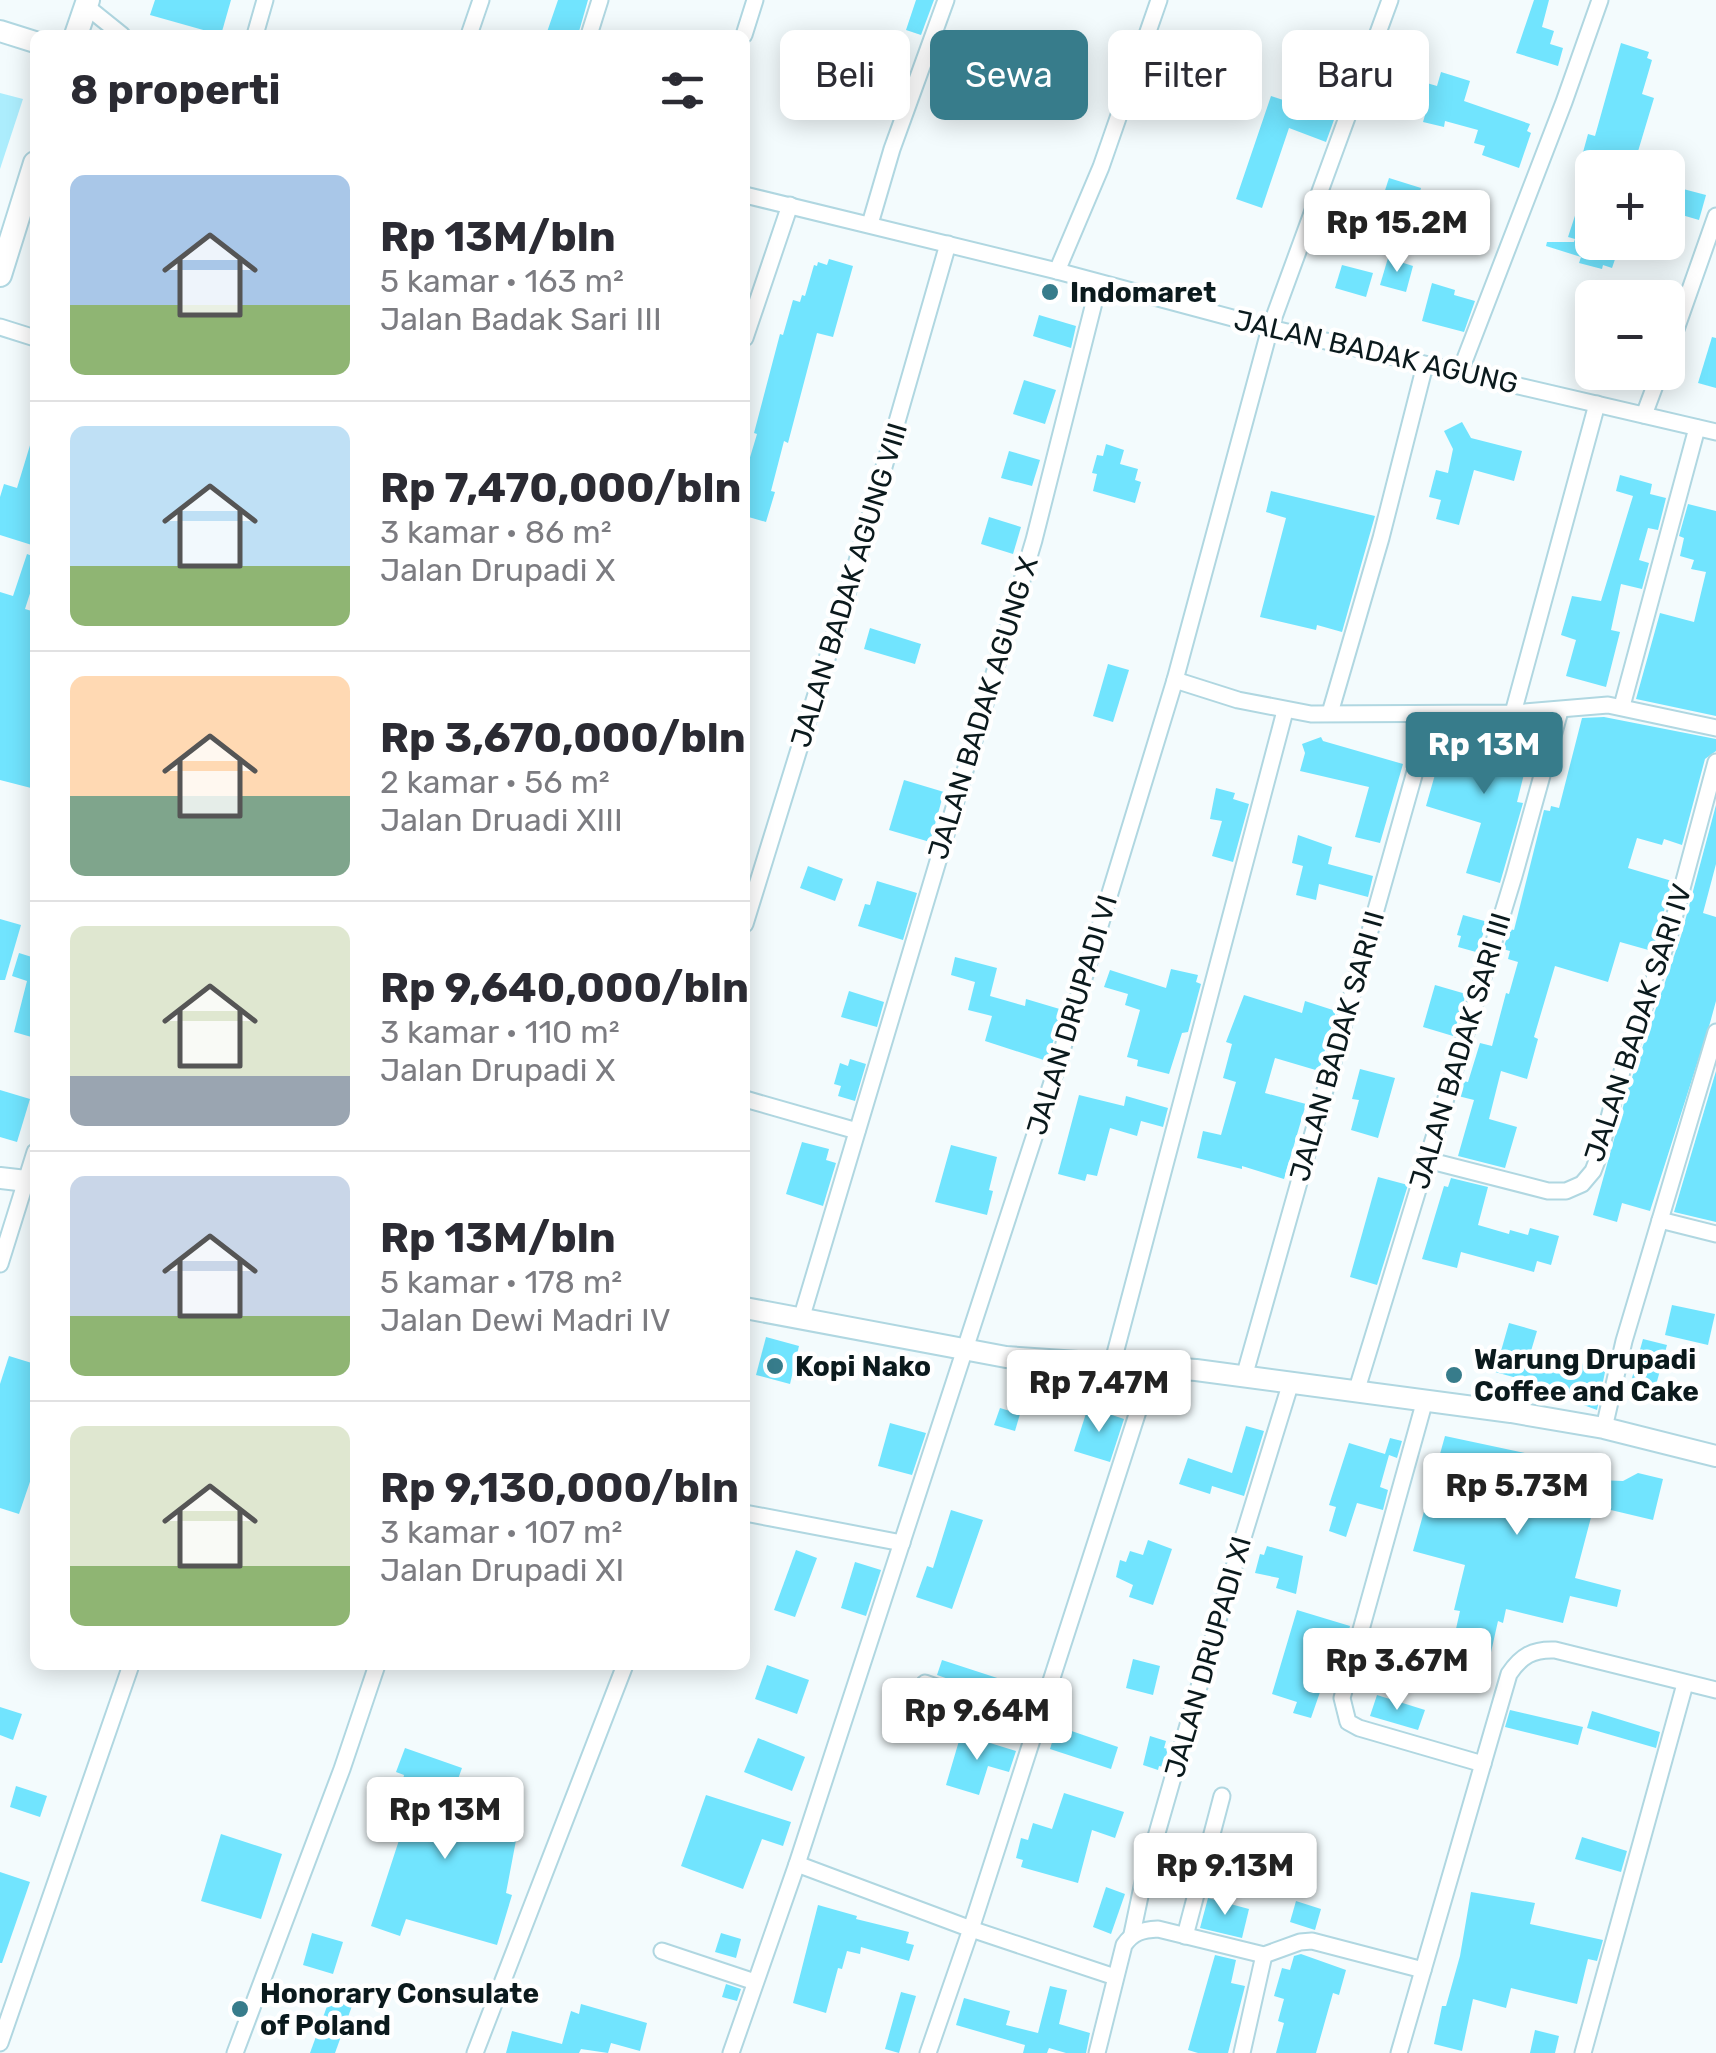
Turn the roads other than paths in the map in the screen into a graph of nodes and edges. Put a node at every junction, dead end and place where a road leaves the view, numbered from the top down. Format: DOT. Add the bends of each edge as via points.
graph roads {
  1 [pos="265,0"];
  2 [pos="481,0"];
  3 [pos="600,0"];
  4 [pos="755,0"];
  5 [pos="946,0"];
  6 [pos="1159,0"];
  7 [pos="1390,0"];
  8 [pos="1600,0"];
  9 [pos="87,3"];
  10 [pos="78,30"];
  11 [pos="117,30"];
  12 [pos="256,30"];
  13 [pos="470,30"];
  14 [pos="591,30"];
  15 [pos="746,30"];
  16 [pos="0,31"];
  17 [pos="30,40"];
  18 [pos="30,180"];
  19 [pos="750,195"];
  20 [pos="790,206"];
  21 [pos="1716,216"];
  22 [pos="870,224"];
  23 [pos="948,244"];
  24 [pos="1057,271"];
  25 [pos="0,275"];
  26 [pos="1098,282"];
  27 [pos="1685,304"];
  28 [pos="750,323"];
  29 [pos="0,327"];
  30 [pos="1270,328"];
  31 [pos="30,336"];
  32 [pos="1425,366"];
  33 [pos="1460,372"];
  34 [pos="1653,390"];
  35 [pos="1597,404"];
  36 [pos="1644,415"];
  37 [pos="1697,428"];
  38 [pos="1716,432"];
  39 [pos="1175,680"];
  40 [pos="1622,706"];
  41 [pos="1560,710"];
  42 [pos="1285,711"];
  43 [pos="1513,713"];
  44 [pos="1330,714"];
  45 [pos="1431,715"];
  46 [pos="1716,728"];
  47 [pos="1716,762"];
  48 [pos="750,908"];
  49 [pos="1716,1032"];
  50 [pos="750,1099"];
  51 [pos="856,1131"];
  52 [pos="1426,1160"];
  53 [pos="0,1178"];
  54 [pos="30,1182"];
  55 [pos="1660,1220"];
  56 [pos="1716,1234"];
  57 [pos="0,1264"];
  58 [pos="750,1309"];
  59 [pos="802,1316"];
  60 [pos="966,1350"];
  61 [pos="1112,1365"];
  62 [pos="1152,1368"];
  63 [pos="1244,1377"];
  64 [pos="1291,1382"];
  65 [pos="1356,1390"];
  66 [pos="1425,1400"];
  67 [pos="1604,1428"];
  68 [pos="1716,1456"];
  69 [pos="750,1513"];
  70 [pos="902,1543"];
  71 [pos="129,1670"];
  72 [pos="375,1670"];
  73 [pos="623,1670"];
  74 [pos="926,1683"];
  75 [pos="1685,1684"];
  76 [pos="1716,1690"];
  77 [pos="1034,1734"];
  78 [pos="1483,1764"];
  79 [pos="1222,1796"];
  80 [pos="797,1864"];
  81 [pos="971,1929"];
  82 [pos="1132,1934"];
  83 [pos="1185,1936"];
  84 [pos="662,1952"];
  85 [pos="1264,1955"];
  86 [pos="1423,1970"];
  87 [pos="1114,1977"];
  88 [pos="755,1982"];
  89 [pos="0,2043"];
  90 [pos="235,2053"];
  91 [pos="476,2053"];
  92 [pos="730,2053"];
  93 [pos="928,2053"];
  94 [pos="1097,2053"];
  95 [pos="1242,2053"];
  96 [pos="1399,2053"];
  97 [pos="1583,2053"];
  1 -- 12 [label="street"];
  2 -- 13 [label="street"];
  3 -- 14 [label="street"];
  4 -- 15 [label="street"];
  5 -- 22 [label="street"];
  6 -- 24 [label="street"];
  7 -- 30 [label="street, JALAN DRUPADI VI"];
  8 -- 33 [label="street"];
  9 -- 10 [label="main road"];
  9 -- 11 [label="street"];
  16 -- 17 [label="street"];
  18 -- 25 [label="main road"];
  19 -- 20 [label="street, JALAN BADAK AGUNG"];
  20 -- 22 [label="street, JALAN BADAK AGUNG"];
  20 -- 28 [label="street"];
  21 -- 27 [label="street"];
  22 -- 23 [label="street, JALAN BADAK AGUNG"];
  23 -- 24 [label="street, JALAN BADAK AGUNG"];
  23 -- 48 [label="street, JALAN BADAK AGUNG VIII"];
  24 -- 26 [label="street, JALAN BADAK AGUNG"];
  26 -- 30 [label="street, JALAN BADAK AGUNG"];
  26 -- 51 [label="street, JALAN BADAK AGUNG X" via="1034,540"];
  29 -- 31 [label="street"];
  30 -- 32 [label="street, JALAN BADAK AGUNG"];
  30 -- 39 [label="street, JALAN DRUPADI VI"];
  32 -- 33 [label="street, JALAN BADAK AGUNG"];
  32 -- 44 [label="street"];
  33 -- 35 [label="street, JALAN BADAK AGUNG"];
  34 -- 36 [label="street"];
  35 -- 36 [label="street, JALAN BADAK AGUNG"];
  35 -- 43 [label="street"];
  36 -- 37 [label="street, JALAN BADAK AGUNG"];
  37 -- 38 [label="street, JALAN BADAK AGUNG"];
  37 -- 40 [label="street"];
  39 -- 42 [label="street"];
  39 -- 60 [label="street, JALAN DRUPADI VI"];
  40 -- 41 [label="street"];
  40 -- 46 [label="street"];
  41 -- 43 [label="street"];
  41 -- 52 [label="street, JALAN BADAK SARI III"];
  42 -- 44 [label="street"];
  42 -- 61 [label="street"];
  43 -- 45 [label="street"];
  44 -- 45 [label="street"];
  45 -- 63 [label="street, JALAN BADAK SARI II"];
  47 -- 52 [label="street, JALAN BADAK SARI IV" via="1670,933 1587,1179 1566,1191 1548,1191"];
  49 -- 55 [label="street"];
  50 -- 51 [label="street"];
  51 -- 59 [label="street, JALAN BADAK AGUNG X"];
  52 -- 65 [label="street, JALAN BADAK SARI III"];
  53 -- 54 [label="street"];
  54 -- 57 [label="street"];
  55 -- 56 [label="street"];
  55 -- 67 [label="street"];
  58 -- 59 [label="street"];
  59 -- 60 [label="street"];
  60 -- 61 [label="street"];
  60 -- 70 [label="street, JALAN DRUPADI VI"];
  61 -- 62 [label="street"];
  62 -- 63 [label="street"];
  62 -- 77 [label="street"];
  63 -- 64 [label="street"];
  64 -- 65 [label="street"];
  64 -- 82 [label="street, JALAN DRUPADI XI"];
  65 -- 66 [label="street"];
  66 -- 67 [label="street"];
  66 -- 78 [label="street" via="1342,1698 1348,1722 1360,1728"];
  67 -- 68 [label="street"];
  69 -- 70 [label="street"];
  70 -- 80 [label="street, JALAN DRUPADI VI"];
  71 -- 89 [label="street"];
  72 -- 90 [label="street"];
  73 -- 91 [label="street"];
  74 -- 77 [label="street" via="998,1708"];
  75 -- 76 [label="street"];
  75 -- 78 [label="street" via="1554,1650 1530,1653 1509,1674"];
  75 -- 97 [label="street"];
  77 -- 81 [label="street"];
  78 -- 86 [label="street"];
  79 -- 83 [label="street"];
  80 -- 81 [label="street"];
  80 -- 88 [label="street, JALAN DRUPADI VI"];
  81 -- 87 [label="street"];
  81 -- 93 [label="street"];
  82 -- 83 [label="street" via="1158,1929"];
  82 -- 87 [label="street, JALAN DRUPADI XI"];
  83 -- 85 [label="street"];
  84 -- 88 [label="street"];
  85 -- 86 [label="street" via="1312,1941"];
  85 -- 95 [label="street"];
  86 -- 96 [label="street"];
  87 -- 94 [label="street, JALAN DRUPADI XI"];
  88 -- 92 [label="street, JALAN DRUPADI VI"];
}
